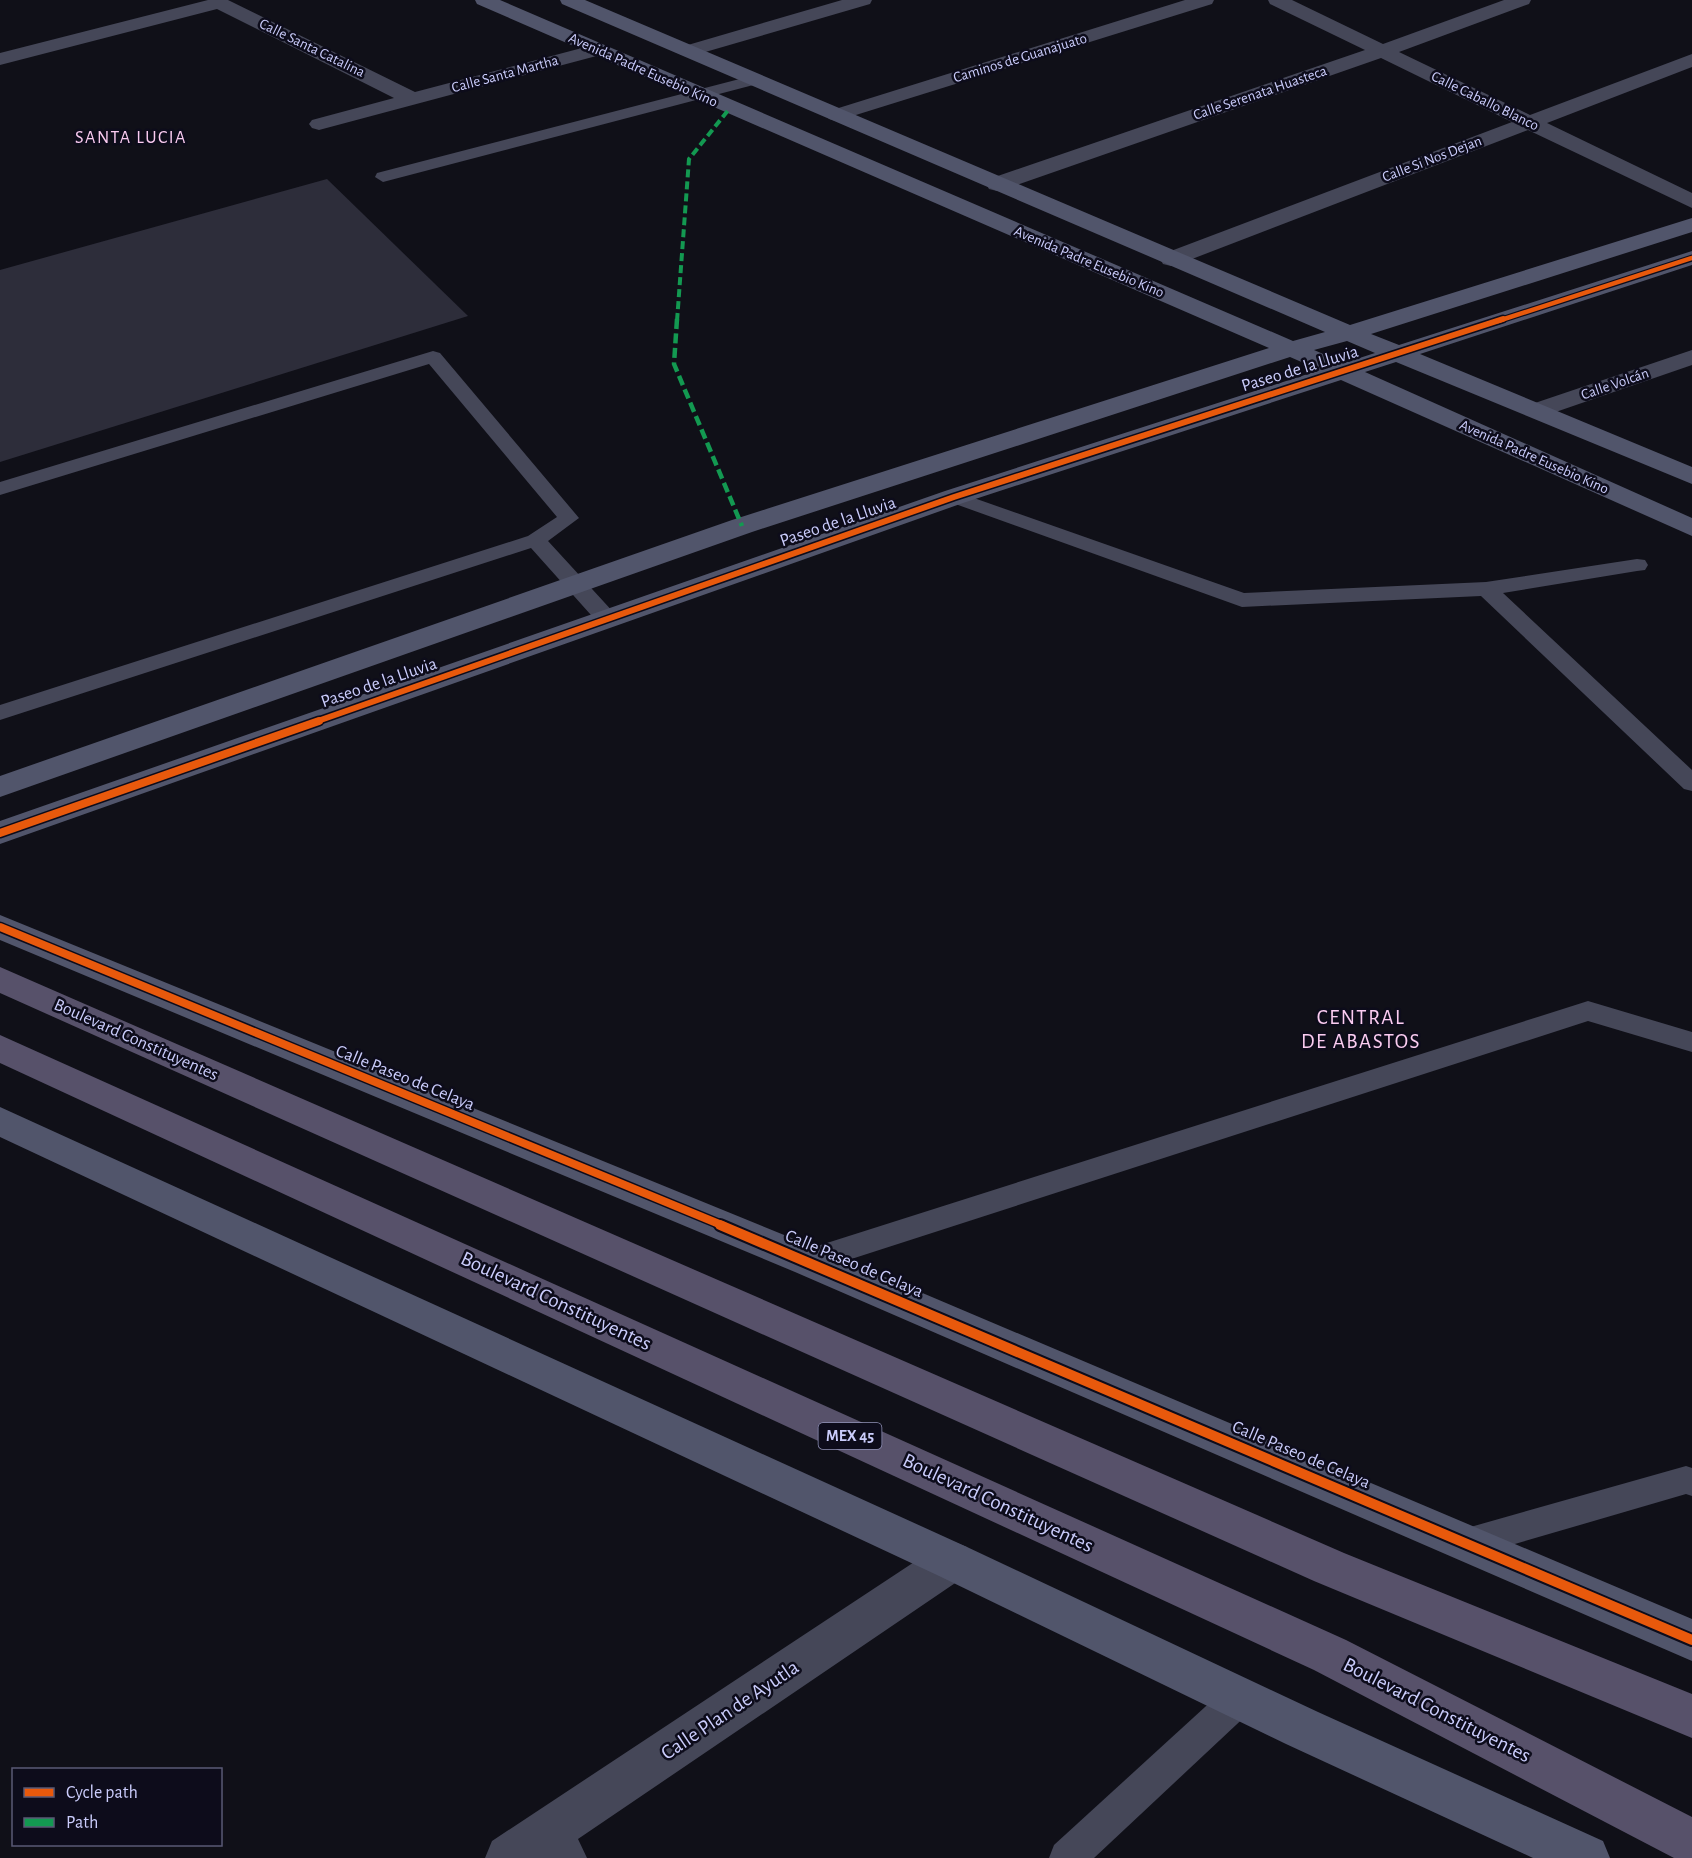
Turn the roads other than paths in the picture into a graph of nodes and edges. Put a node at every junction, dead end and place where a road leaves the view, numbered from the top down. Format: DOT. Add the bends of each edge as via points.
graph roads {
  1 [pos="484,0"];
  2 [pos="569,0"];
  3 [pos="863,0"];
  4 [pos="1205,0"];
  5 [pos="1277,0"];
  6 [pos="1522,0"];
  7 [pos="597,50"];
  8 [pos="688,51"];
  9 [pos="1382,51"];
  10 [pos="0,59"];
  11 [pos="1692,60"];
  12 [pos="755,80"];
  13 [pos="699,95"];
  14 [pos="413,99"];
  15 [pos="836,115"];
  16 [pos="1529,122"];
  17 [pos="319,124"];
  18 [pos="383,177"];
  19 [pos="997,184"];
  20 [pos="1692,201"];
  21 [pos="1692,225"];
  22 [pos="1692,258"];
  23 [pos="1171,259"];
  24 [pos="1348,333"];
  25 [pos="1290,349"];
  26 [pos="1400,354"];
  27 [pos="1692,357"];
  28 [pos="1340,370"];
  29 [pos="1538,410"];
  30 [pos="1692,476"];
  31 [pos="0,489"];
  32 [pos="954,497"];
  33 [pos="1692,528"];
  34 [pos="535,540"];
  35 [pos="1637,565"];
  36 [pos="576,584"];
  37 [pos="1486,589"];
  38 [pos="607,619"];
  39 [pos="0,713"];
  40 [pos="1692,783"];
  41 [pos="0,787"];
  42 [pos="0,833"];
  43 [pos="0,927"];
  44 [pos="6,982"];
  45 [pos="1692,1042"];
  46 [pos="0,1048"];
  47 [pos="0,1121"];
  48 [pos="808,1261"];
  49 [pos="1692,1482"];
  50 [pos="1467,1543"];
  51 [pos="952,1561"];
  52 [pos="1692,1640"];
  53 [pos="1240,1698"];
  54 [pos="1692,1716"];
  55 [pos="1692,1842"];
  56 [pos="538,1851"];
  57 [pos="1067,1858"];
  58 [pos="1586,1858"];
  1 -- 7 [label="street, Avenida Padre Eusebio Kino"];
  2 -- 8 [label="street, Avenida Padre Eusebio Kino"];
  3 -- 8 [label="street"];
  4 -- 15 [label="street, Caminos de Guanajuato"];
  5 -- 9 [label="street, Calle Caballo Blanco"];
  6 -- 9 [label="street, Calle Serenata Huasteca"];
  7 -- 13 [label="street, Avenida Padre Eusebio Kino"];
  7 -- 14 [label="street, Calle Santa Martha"];
  8 -- 12 [label="street, Avenida Padre Eusebio Kino"];
  9 -- 16 [label="street, Calle Caballo Blanco"];
  9 -- 19 [label="street, Calle Serenata Huasteca"];
  10 -- 14 [label="street, Calle Santa Catalina" via="219,3"];
  11 -- 16 [label="street, Calle Si Nos Dejan"];
  12 -- 13 [label="lane"];
  12 -- 15 [label="street, Avenida Padre Eusebio Kino"];
  13 -- 18 [label="lane"];
  13 -- 25 [label="street, Avenida Padre Eusebio Kino"];
  14 -- 17 [label="street, Calle Santa Martha"];
  15 -- 19 [label="street, Avenida Padre Eusebio Kino"];
  16 -- 20 [label="street, Calle Caballo Blanco"];
  16 -- 23 [label="street, Calle Si Nos Dejan"];
  19 -- 23 [label="street, Avenida Padre Eusebio Kino"];
  21 -- 24 [label="street, Paseo de la Lluvia"];
  22 -- 26 [label="street, Paseo de la Lluvia"];
  23 -- 24 [label="street, Avenida Padre Eusebio Kino"];
  24 -- 25 [label="street, Paseo de la Lluvia"];
  24 -- 26 [label="street, Avenida Padre Eusebio Kino"];
  25 -- 28 [label="street, Avenida Padre Eusebio Kino"];
  25 -- 36 [label="street, Paseo de la Lluvia" via="742,526"];
  26 -- 28 [label="street, Paseo de la Lluvia"];
  26 -- 29 [label="street, Avenida Padre Eusebio Kino"];
  27 -- 29 [label="street, Calle Volcán"];
  28 -- 32 [label="street, Paseo de la Lluvia"];
  28 -- 33 [label="street, Avenida Padre Eusebio Kino"];
  29 -- 30 [label="street, Avenida Padre Eusebio Kino"];
  31 -- 34 [label="lane" via="433,357 569,518"];
  32 -- 37 [label="lane" via="1242,600"];
  32 -- 38 [label="street, Paseo de la Lluvia"];
  34 -- 36 [label="lane"];
  34 -- 39 [label="lane"];
  35 -- 37 [label="lane"];
  36 -- 38 [label="lane"];
  36 -- 41 [label="street, Paseo de la Lluvia"];
  37 -- 40 [label="lane"];
  38 -- 42 [label="street, Paseo de la Lluvia"];
  43 -- 48 [label="street, Calle Paseo de Celaya"];
  44 -- 54 [label="main road, Boulevard Constituyentes" via="1329,1567"];
  45 -- 48 [label="lane" via="1588,1011"];
  46 -- 55 [label="main road, Boulevard Constituyentes / MEX 45" via="1330,1655"];
  47 -- 51 [label="street"];
  48 -- 50 [label="street, Calle Paseo de Celaya"];
  49 -- 50 [label="lane" via="1686,1479"];
  50 -- 52 [label="street, Calle Paseo de Celaya"];
  51 -- 53 [label="street"];
  51 -- 56 [label="street, Calle Plan de Ayutla"];
  53 -- 57 [label="lane"];
  53 -- 58 [label="street"];
}
